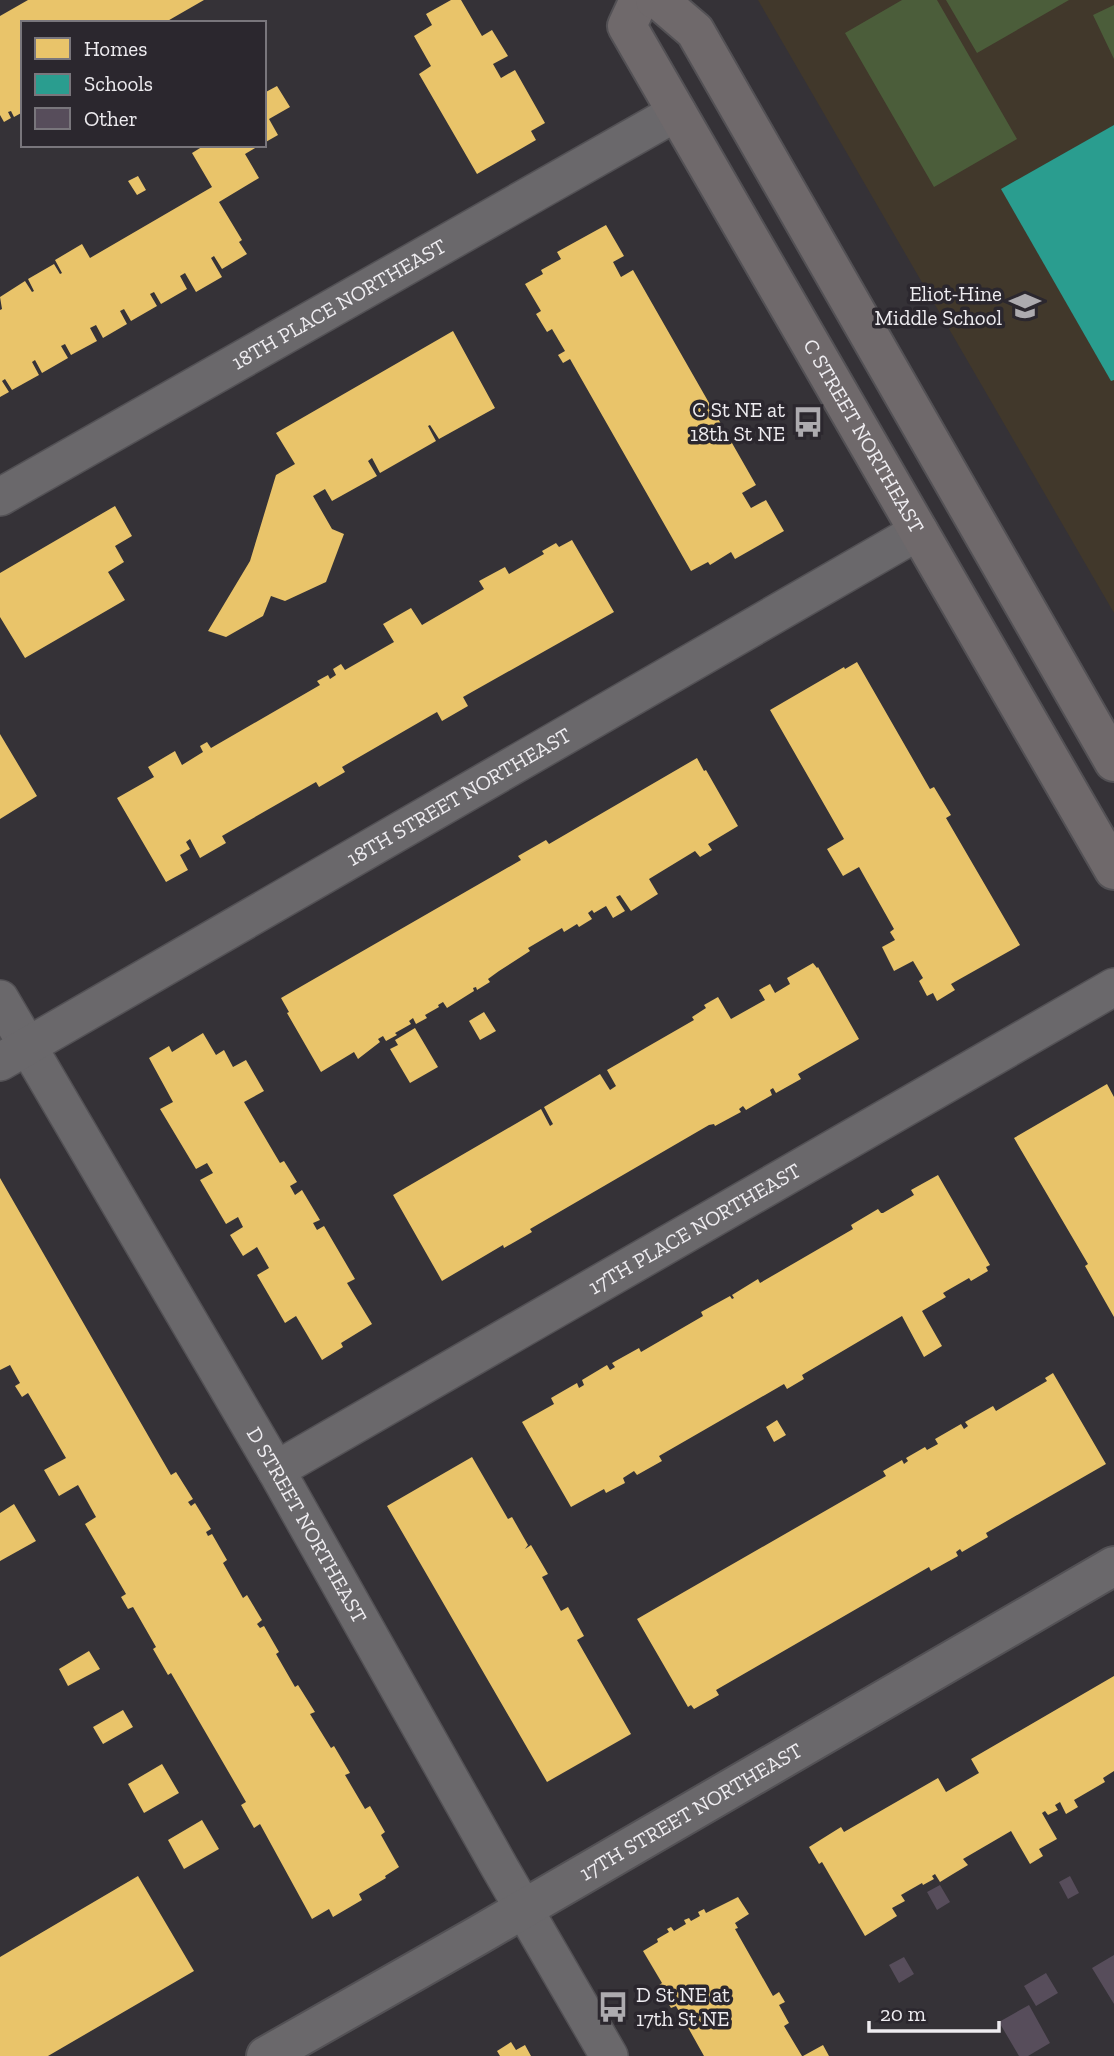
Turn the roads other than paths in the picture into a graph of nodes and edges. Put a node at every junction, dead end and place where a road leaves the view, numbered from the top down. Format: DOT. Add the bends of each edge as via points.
graph roads {
  1 [pos="639,0"];
  2 [pos="655,0"];
  3 [pos="677,112"];
  4 [pos="0,497"];
  5 [pos="919,531"];
  6 [pos="1114,762"];
  7 [pos="1114,870"];
  8 [pos="1114,987"];
  9 [pos="0,999"];
  10 [pos="14,1054"];
  11 [pos="276,1470"];
  12 [pos="1114,1566"];
  13 [pos="523,1909"];
  14 [pos="266,2056"];
  15 [pos="609,2056"];
  1 -- 3 [label="main road, C STREET NORTHEAST" via="627,26"];
  2 -- 6 [label="main road" via="695,31"];
  3 -- 4 [label="street, 18TH PLACE NORTHEAST"];
  3 -- 5 [label="main road, C STREET NORTHEAST"];
  5 -- 7 [label="main road, C STREET NORTHEAST"];
  5 -- 10 [label="street, 18TH STREET NORTHEAST"];
  8 -- 11 [label="street, 17TH PLACE NORTHEAST"];
  9 -- 10 [label="street, D STREET NORTHEAST"];
  10 -- 11 [label="street, D STREET NORTHEAST"];
  11 -- 13 [label="street, D STREET NORTHEAST"];
  12 -- 13 [label="main road, 17TH STREET NORTHEAST"];
  13 -- 14 [label="main road, 17TH STREET NORTHEAST"];
  13 -- 15 [label="street, D STREET NORTHEAST"];
}
